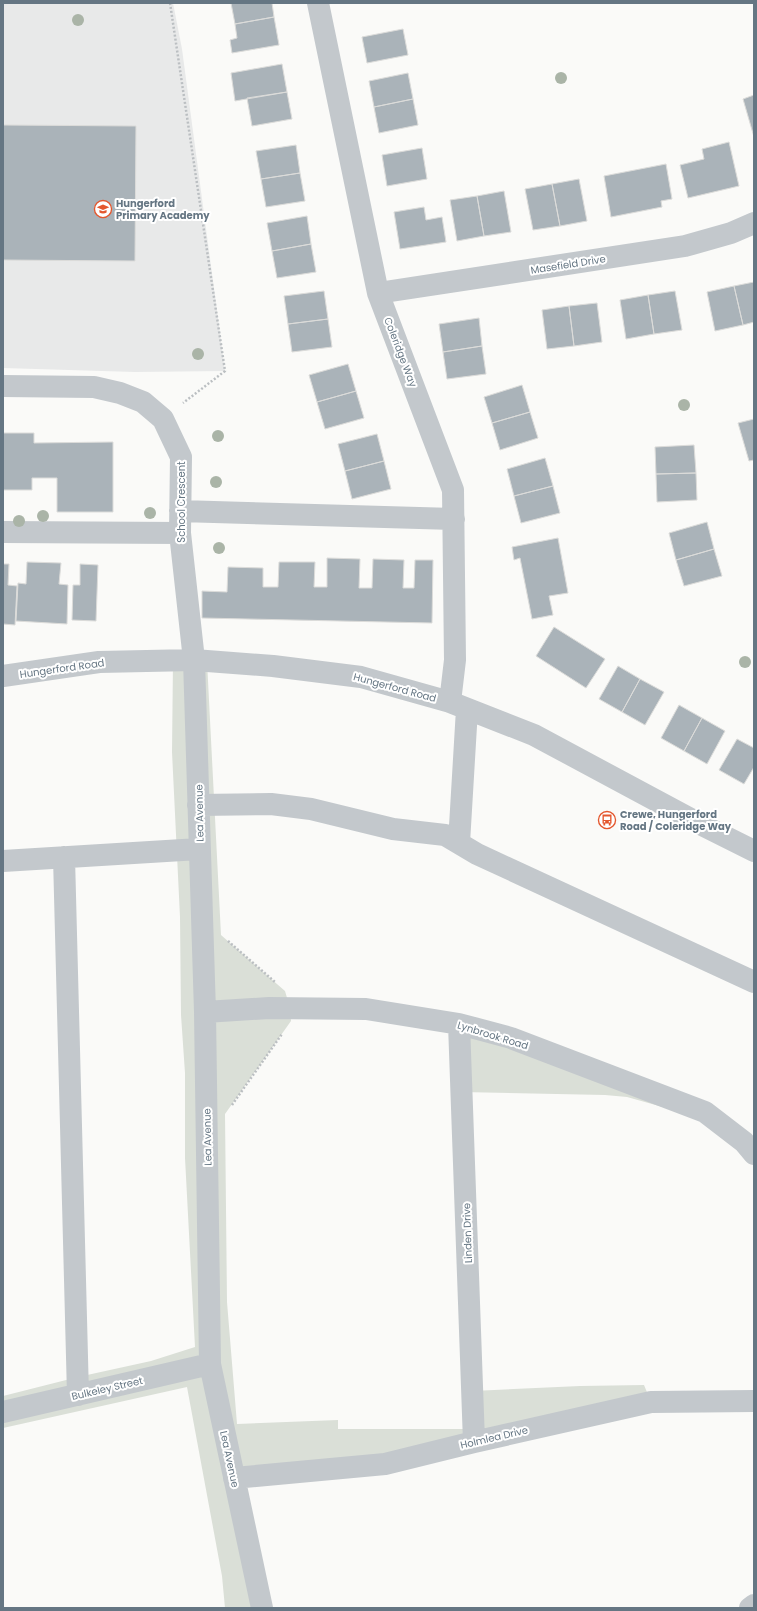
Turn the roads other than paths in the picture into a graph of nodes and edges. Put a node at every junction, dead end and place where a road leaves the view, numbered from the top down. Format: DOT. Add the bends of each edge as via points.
graph roads {
  1 [pos="318,3"];
  2 [pos="754,223"];
  3 [pos="378,293"];
  4 [pos="3,386"];
  5 [pos="180,511"];
  6 [pos="454,519"];
  7 [pos="3,532"];
  8 [pos="180,533"];
  9 [pos="194,660"];
  10 [pos="3,676"];
  11 [pos="458,705"];
  12 [pos="198,805"];
  13 [pos="459,843"];
  14 [pos="200,849"];
  15 [pos="754,851"];
  16 [pos="64,857"];
  17 [pos="3,861"];
  18 [pos="754,982"];
  19 [pos="205,1012"];
  20 [pos="459,1024"];
  21 [pos="754,1154"];
  22 [pos="210,1364"];
  23 [pos="78,1395"];
  24 [pos="754,1401"];
  25 [pos="3,1412"];
  26 [pos="474,1442"];
  27 [pos="234,1478"];
  28 [pos="754,1605"];
  29 [pos="262,1608"];
  30 [pos="750,1608"];
  1 -- 3 [label="street, Coleridge Way"];
  2 -- 3 [label="street, Masefield Drive" via="731,233 685,246"];
  3 -- 6 [label="street, Coleridge Way" via="453,490"];
  4 -- 5 [label="street, School Crescent" via="100,389 143,402 163,419 181,457"];
  5 -- 6 [label="street"];
  5 -- 8 [label="street, School Crescent"];
  6 -- 11 [label="street, Coleridge Way" via="455,660"];
  7 -- 8 [label="street"];
  8 -- 9 [label="street, School Crescent"];
  9 -- 10 [label="street, Hungerford Road" via="100,662"];
  9 -- 11 [label="street, Hungerford Road" via="273,666 361,677"];
  9 -- 12 [label="street, Lea Avenue"];
  11 -- 13 [label="street, Coleridge Way"];
  11 -- 15 [label="street, Hungerford Road" via="534,735"];
  12 -- 13 [label="street" via="271,804 311,809 393,829 445,835"];
  12 -- 14 [label="street, Lea Avenue"];
  13 -- 18 [label="street"];
  14 -- 16 [label="street"];
  14 -- 19 [label="street, Lea Avenue"];
  16 -- 17 [label="street"];
  16 -- 23 [label="street"];
  19 -- 20 [label="street, Lynbrook Road" via="269,1008 366,1009"];
  19 -- 22 [label="street, Lea Avenue"];
  20 -- 21 [label="street, Lynbrook Road" via="511,1038 705,1112 744,1142"];
  20 -- 26 [label="street, Linden Drive"];
  22 -- 23 [label="street, Bulkeley Street"];
  22 -- 27 [label="street, Lea Avenue"];
  23 -- 25 [label="street, Bulkeley Street"];
  24 -- 26 [label="street, Holmlea Drive" via="651,1402"];
  26 -- 27 [label="street, Holmlea Drive" via="385,1464"];
  27 -- 29 [label="street, Lea Avenue"];
  28 -- 30 [label="street"];
}
